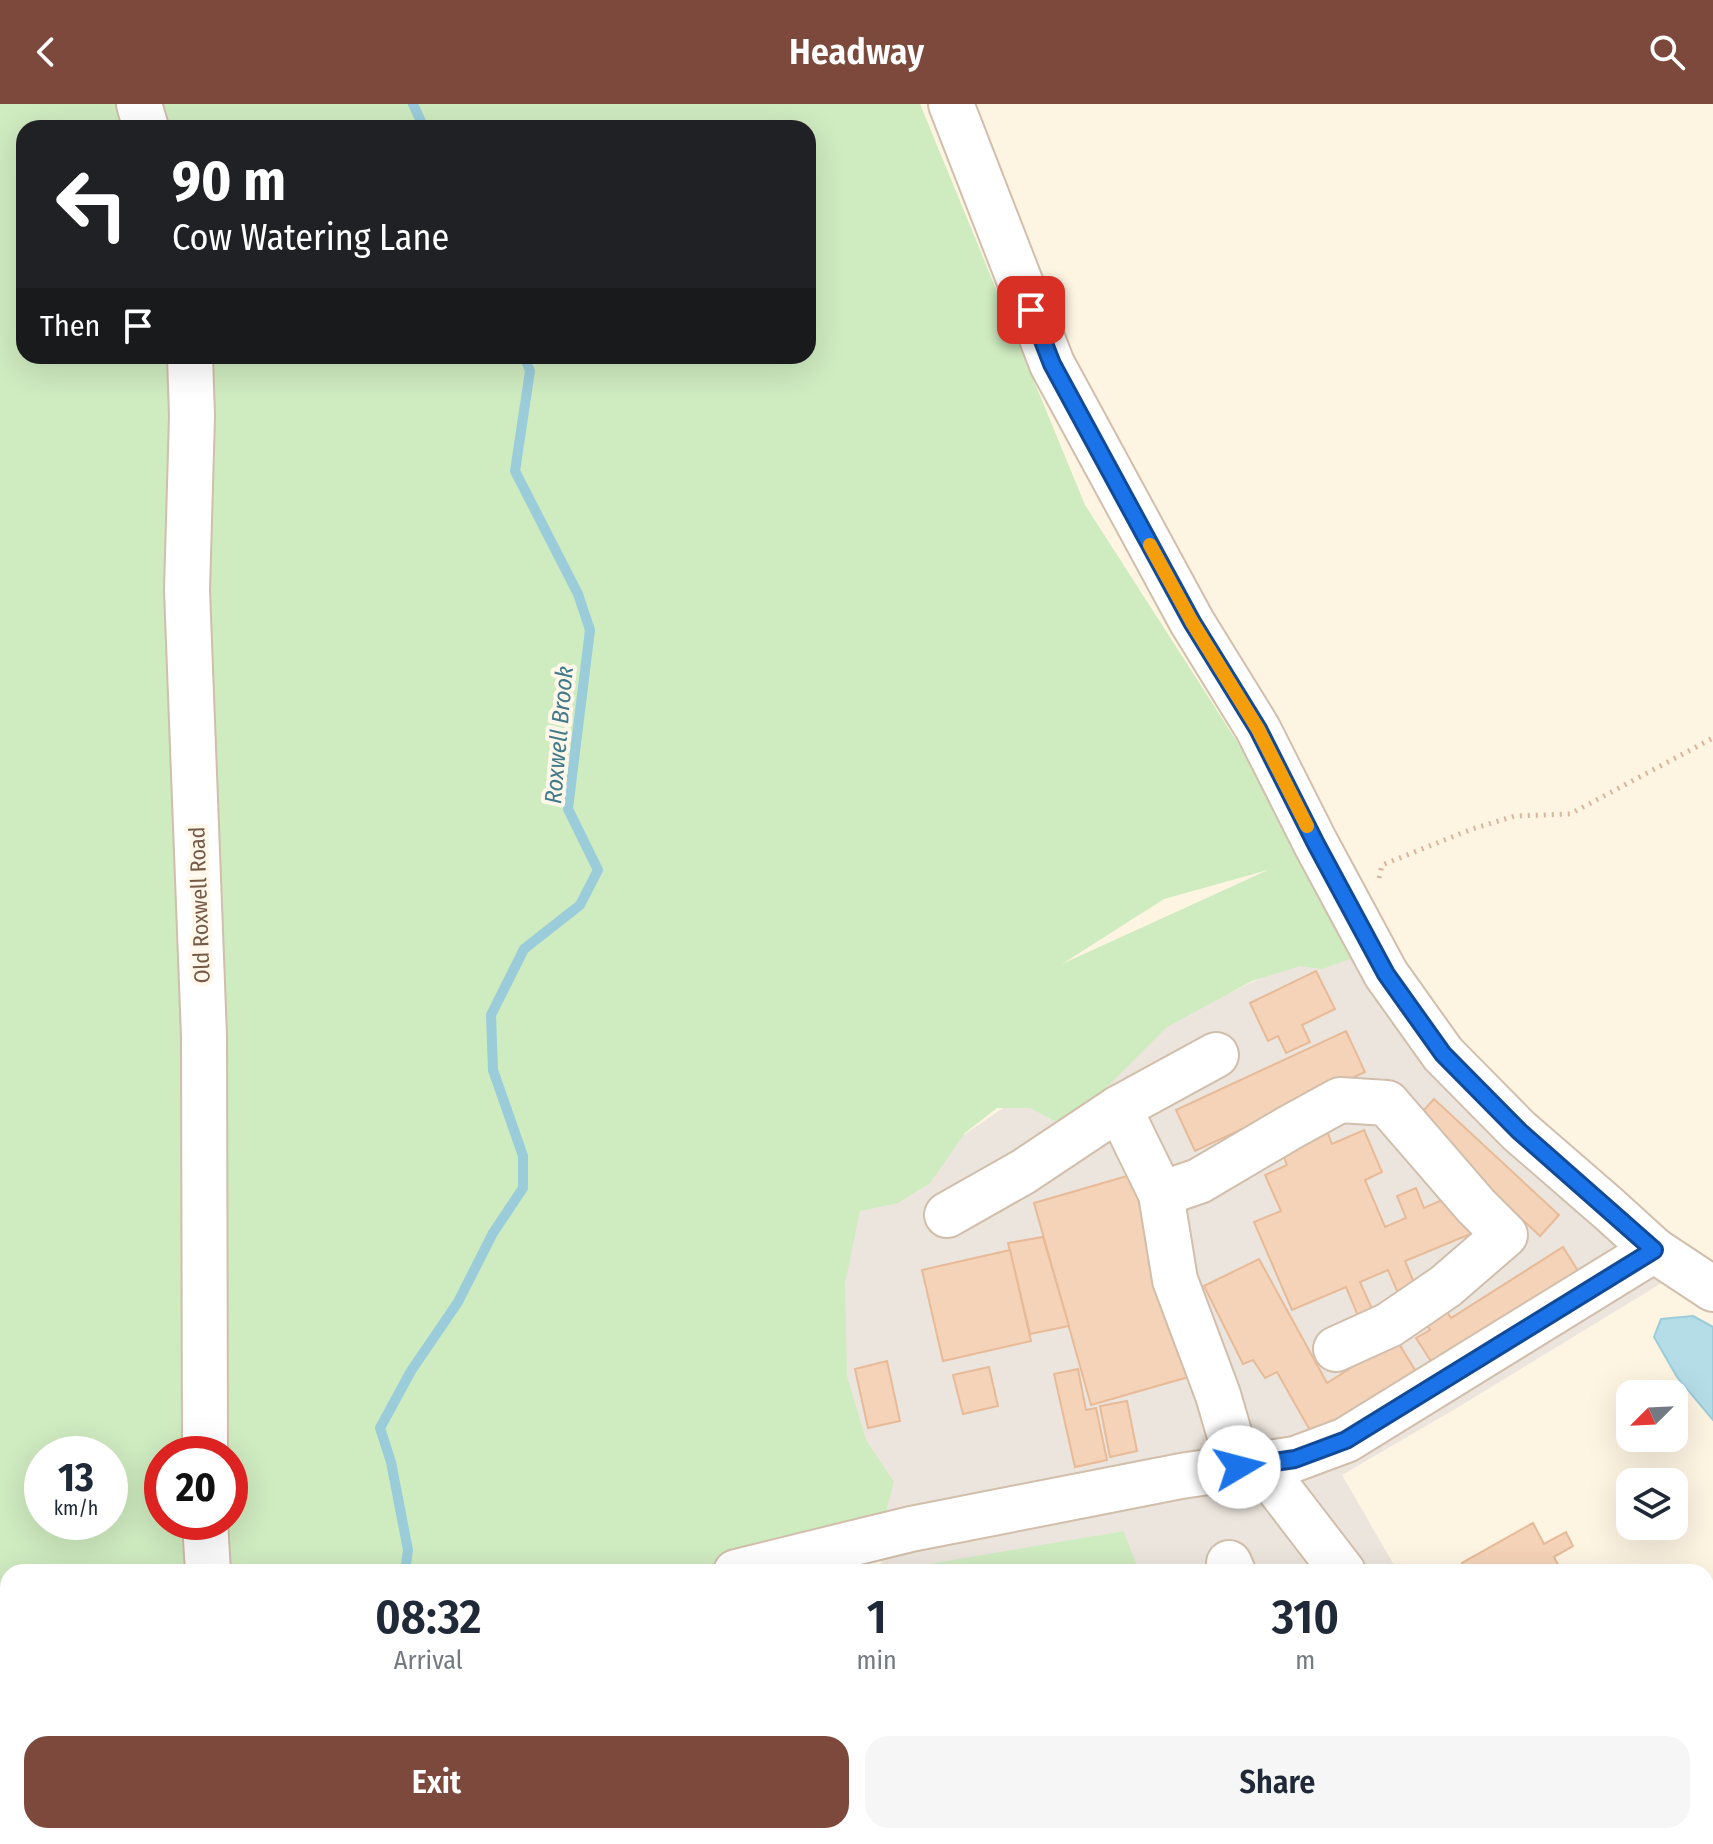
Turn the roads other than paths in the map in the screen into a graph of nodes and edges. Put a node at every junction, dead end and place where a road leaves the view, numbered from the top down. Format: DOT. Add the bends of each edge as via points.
graph roads {
  1 [pos="951,104"];
  2 [pos="190,364"];
  3 [pos="1216,1055"];
  4 [pos="1119,1108"];
  5 [pos="1161,1194"];
  6 [pos="947,1215"];
  7 [pos="1654,1250"];
  8 [pos="1713,1289"];
  9 [pos="1336,1349"];
  10 [pos="205,1436"];
  11 [pos="1250,1466"];
  12 [pos="206,1540"];
  13 [pos="208,1564"];
  14 [pos="769,1564"];
  15 [pos="1336,1564"];
  1 -- 7 [label="street" via="1052,364 1192,622 1258,729 1386,974 1443,1054 1519,1131"];
  2 -- 10 [label="street, Old Roxwell Road" via="187,590 204,1036"];
  3 -- 4 [label="street"];
  4 -- 5 [label="street"];
  4 -- 6 [label="street"];
  5 -- 9 [label="street" via="1199,1181 1340,1100 1387,1103 1505,1235 1446,1286 1389,1325"];
  5 -- 11 [label="street" via="1175,1280"];
  7 -- 8 [label="street"];
  7 -- 11 [label="street" via="1346,1440 1295,1459"];
  11 -- 14 [label="street" via="911,1529"];
  11 -- 15 [label="street"];
  12 -- 13 [label="street"];
}
